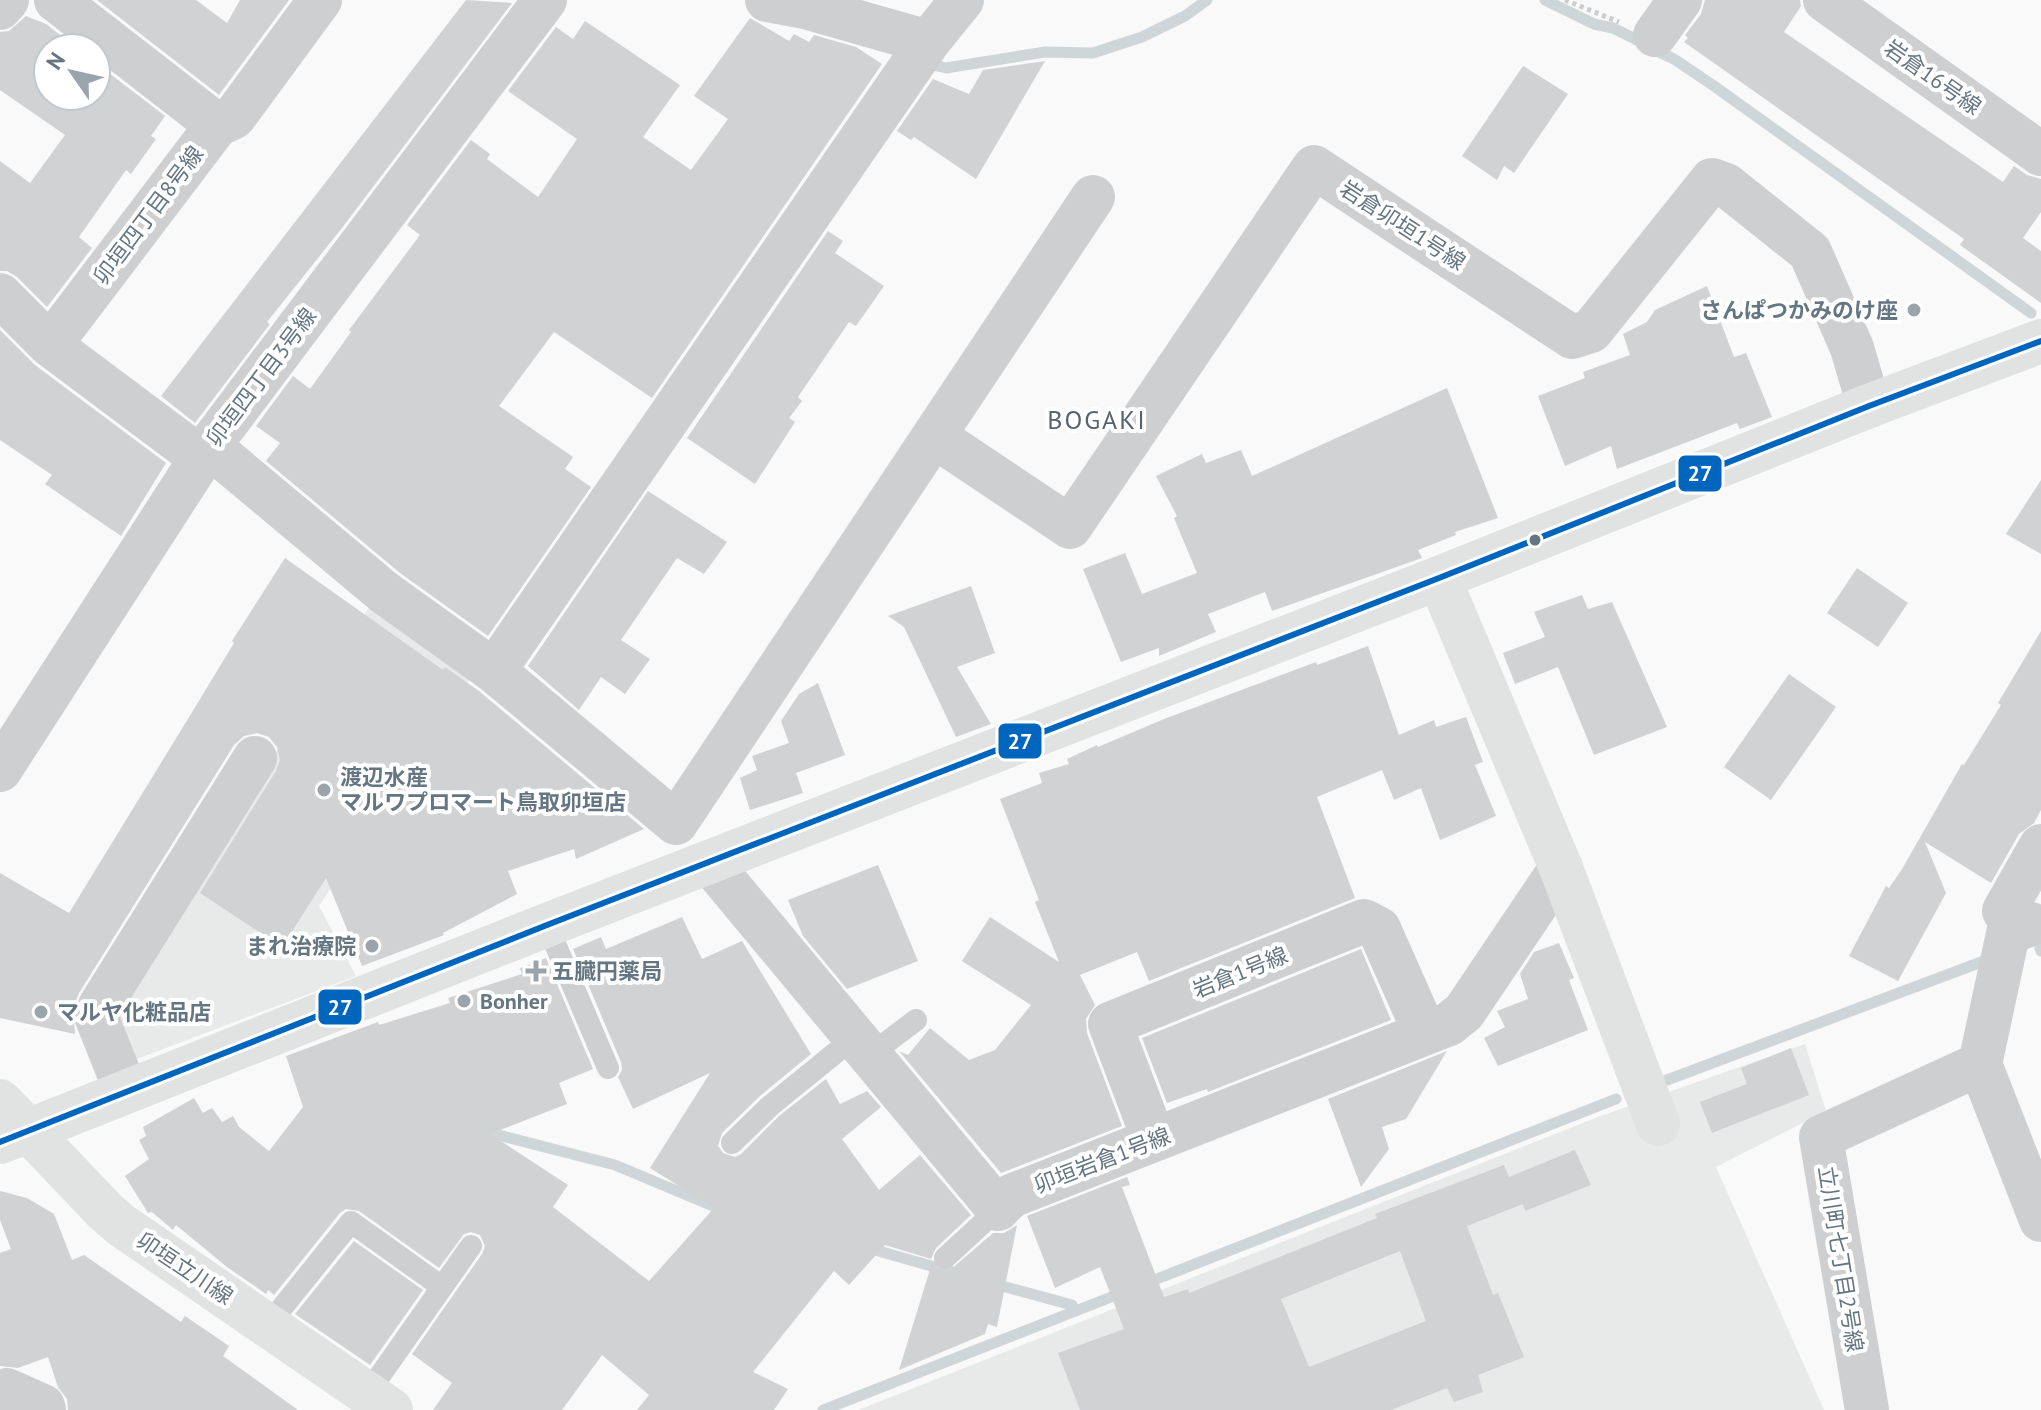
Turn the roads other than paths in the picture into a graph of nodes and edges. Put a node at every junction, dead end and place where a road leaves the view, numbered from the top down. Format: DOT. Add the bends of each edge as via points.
graph roads {
  1 [pos="7,0"];
  2 [pos="56,0"];
  3 [pos="320,0"];
  4 [pos="545,0"];
  5 [pos="767,0"];
  6 [pos="962,0"];
  7 [pos="1680,0"];
  8 [pos="1825,0"];
  9 [pos="0,8"];
  10 [pos="1655,35"];
  11 [pos="928,42"];
  12 [pos="217,125"];
  13 [pos="2041,154"];
  14 [pos="1093,197"];
  15 [pos="3,305"];
  16 [pos="2041,341"];
  17 [pos="50,345"];
  18 [pos="1869,406"];
  19 [pos="934,436"];
  20 [pos="205,452"];
  21 [pos="1439,578"];
  22 [pos="494,671"];
  23 [pos="255,758"];
  24 [pos="0,770"];
  25 [pos="2041,846"];
  26 [pos="710,863"];
  27 [pos="1561,868"];
  28 [pos="2026,920"];
  29 [pos="547,925"];
  30 [pos="916,1020"];
  31 [pos="1425,1033"];
  32 [pos="862,1046"];
  33 [pos="1980,1064"];
  34 [pos="608,1068"];
  35 [pos="126,1091"];
  36 [pos="1658,1124"];
  37 [pos="9,1125"];
  38 [pos="1154,1140"];
  39 [pos="732,1143"];
  40 [pos="998,1209"];
  41 [pos="2041,1220"];
  42 [pos="471,1246"];
  43 [pos="945,1258"];
  44 [pos="442,1287"];
  45 [pos="268,1325"];
  46 [pos="0,1393"];
  47 [pos="375,1403"];
  48 [pos="44,1410"];
  49 [pos="1867,1410"];
  1 -- 9 [label="street"];
  2 -- 12 [label="street, 卯垣四丁目8号線"];
  3 -- 12 [label="street" via="234,117"];
  4 -- 20 [label="street, 卯垣四丁目3号線"];
  5 -- 11 [label="street"];
  6 -- 11 [label="street"];
  7 -- 10 [label="street"];
  8 -- 13 [label="street, 岩倉16号線"];
  11 -- 22 [label="street"];
  12 -- 17 [label="street, 卯垣四丁目8号線"];
  14 -- 19 [label="street"];
  15 -- 17 [label="street"];
  16 -- 18 [label="main road"];
  17 -- 20 [label="street"];
  18 -- 19 [label="street, 岩倉卯垣1号線" via="1852,348 1810,252 1726,185 1712,180 1591,331 1572,337 1314,167 1070,527"];
  18 -- 21 [label="main road"];
  19 -- 22 [label="street" via="676,823"];
  20 -- 22 [label="street"];
  20 -- 24 [label="street, 卯垣四丁目3号線"];
  21 -- 26 [label="main road"];
  21 -- 27 [label="main road"];
  23 -- 35 [label="street" via="96,1016"];
  25 -- 28 [label="street" via="2004,911"];
  26 -- 29 [label="main road"];
  26 -- 32 [label="street"];
  27 -- 31 [label="street, 卯垣岩倉1号線" via="1464,1012"];
  27 -- 36 [label="main road"];
  28 -- 33 [label="street"];
  29 -- 34 [label="lane"];
  29 -- 35 [label="main road"];
  30 -- 32 [label="lane"];
  31 -- 38 [label="street, 卯垣岩倉1号線"];
  31 -- 38 [label="street, 岩倉1号線" via="1379,929 1364,921 1110,1024"];
  32 -- 39 [label="lane" via="770,1106"];
  32 -- 40 [label="street"];
  33 -- 41 [label="street"];
  33 -- 49 [label="street, 立川町七丁目2号線" via="1821,1137"];
  35 -- 37 [label="main road"];
  37 -- 45 [label="main road, 卯垣立川線" via="121,1225"];
  38 -- 40 [label="street, 卯垣岩倉1号線" via="1011,1196"];
  40 -- 43 [label="lane"];
  42 -- 44 [label="lane"];
  44 -- 45 [label="lane" via="351,1222"];
  44 -- 47 [label="lane"];
  45 -- 47 [label="main road, 卯垣立川線"];
  46 -- 48 [label="street" via="7,1390"];
}
